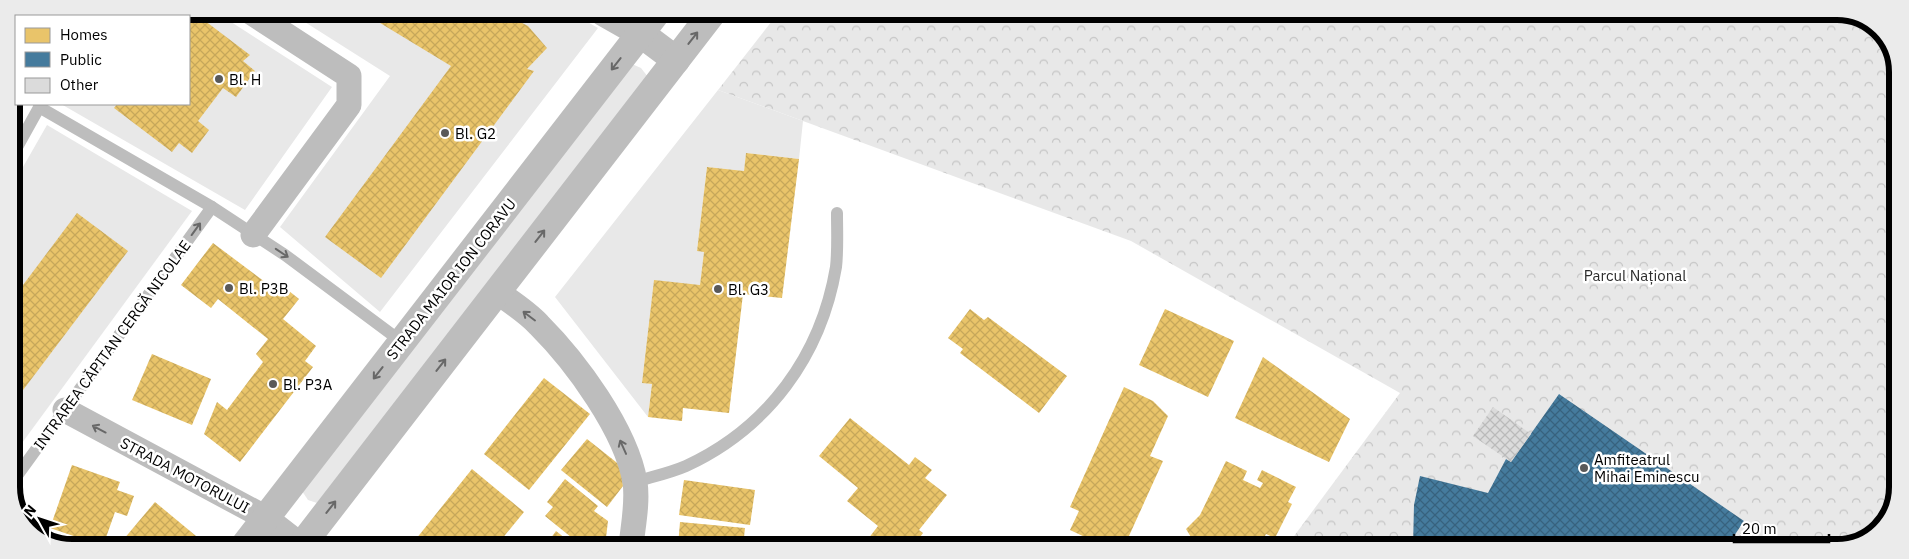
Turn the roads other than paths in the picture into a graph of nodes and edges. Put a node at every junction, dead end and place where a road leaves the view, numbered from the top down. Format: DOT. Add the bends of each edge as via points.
graph roads {
  1 [pos="262,20"];
  2 [pos="617,20"];
  3 [pos="651,20"];
  4 [pos="707,20"];
  5 [pos="640,33"];
  6 [pos="676,60"];
  7 [pos="40,105"];
  8 [pos="20,142"];
  9 [pos="212,207"];
  10 [pos="837,213"];
  11 [pos="254,235"];
  12 [pos="497,292"];
  13 [pos="402,342"];
  14 [pos="65,410"];
  15 [pos="20,472"];
  16 [pos="635,482"];
  17 [pos="266,518"];
  18 [pos="250,539"];
  19 [pos="293,539"];
  20 [pos="307,539"];
  21 [pos="631,539"];
  1 -- 11 [label="street" via="349,76 349,105"];
  2 -- 5 [label="street"];
  3 -- 5 [label="street, STRADA MAIOR ION CORAVU"];
  6 -- 4 [label="street, one-way"];
  5 -- 6 [label="street"];
  5 -- 13 [label="street, STRADA MAIOR ION CORAVU, one-way"];
  12 -- 6 [label="street, one-way"];
  7 -- 8 [label="lane"];
  7 -- 9 [label="lane"];
  9 -- 11 [label="lane"];
  14 -- 9 [label="lane, INTRAREA CĂPITAN CERGĂ NICOLAE, one-way"];
  10 -- 16 [label="lane" via="836,266 824,317 802,364 770,406 730,441 685,466"];
  11 -- 13 [label="lane, one-way"];
  16 -- 12 [label="street, one-way" via="612,423 566,354 538,323"];
  20 -- 12 [label="street, one-way"];
  13 -- 17 [label="street, STRADA MAIOR ION CORAVU, one-way"];
  14 -- 15 [label="lane, INTRAREA CĂPITAN CERGĂ NICOLAE"];
  17 -- 14 [label="street, STRADA MOTORULUI, one-way"];
  16 -- 21 [label="street"];
  17 -- 18 [label="street, STRADA MAIOR ION CORAVU"];
  17 -- 19 [label="street, STRADA MOTORULUI"];
}
